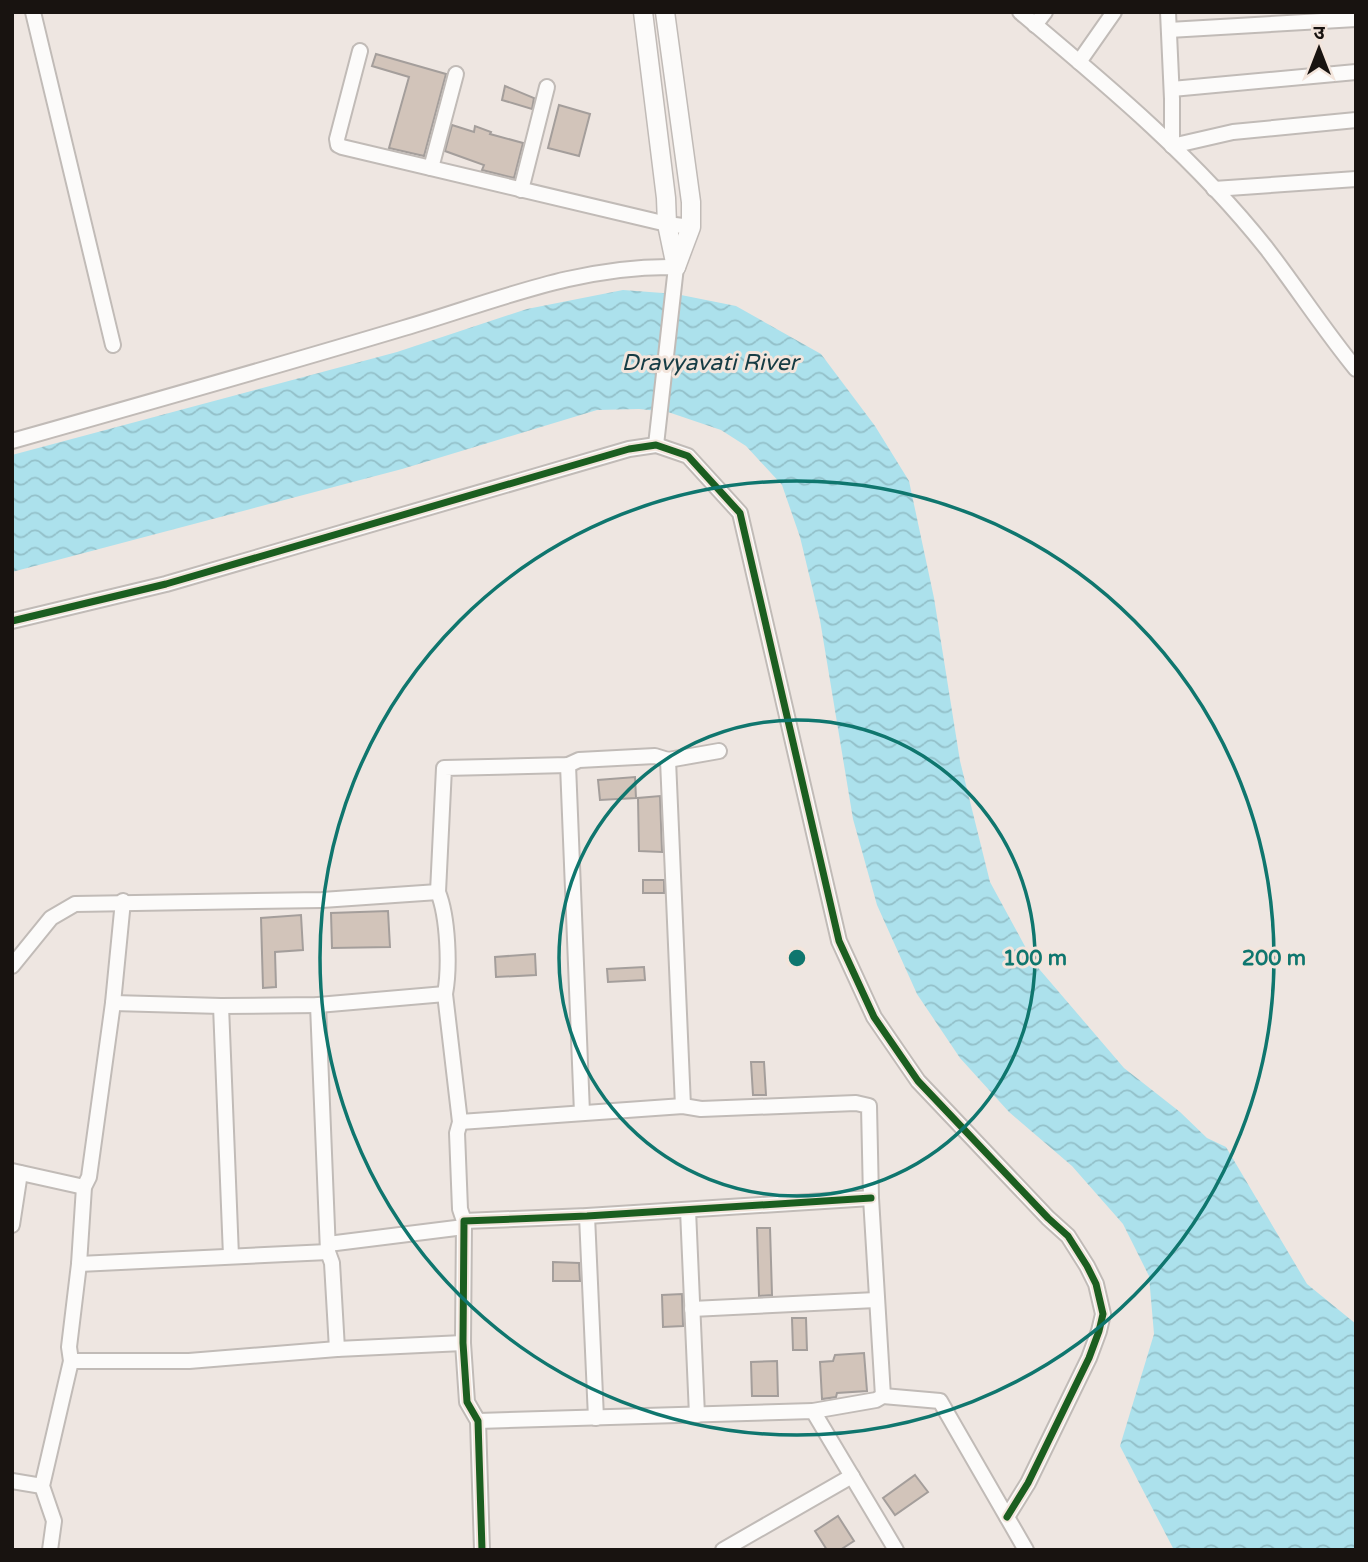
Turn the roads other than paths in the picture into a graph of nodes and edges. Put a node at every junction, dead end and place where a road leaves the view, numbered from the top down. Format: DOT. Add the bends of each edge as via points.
graph roads {
  1 [pos="33,12"];
  2 [pos="643,12"];
  3 [pos="665,12"];
  4 [pos="1020,12"];
  5 [pos="1045,12"];
  6 [pos="1114,12"];
  7 [pos="1168,12"];
  8 [pos="1356,19"];
  9 [pos="1035,25"];
  10 [pos="1169,30"];
  11 [pos="360,51"];
  12 [pos="1079,62"];
  13 [pos="1356,72"];
  14 [pos="456,74"];
  15 [pos="547,87"];
  16 [pos="1172,89"];
  17 [pos="1356,120"];
  18 [pos="1171,146"];
  19 [pos="431,168"];
  20 [pos="1356,179"];
  21 [pos="1214,189"];
  22 [pos="521,190"];
  23 [pos="667,224"];
  24 [pos="691,227"];
  25 [pos="676,267"];
  26 [pos="113,345"];
  27 [pos="1356,369"];
  28 [pos="12,440"];
  29 [pos="656,445"];
  30 [pos="12,621"];
  31 [pos="719,751"];
  32 [pos="668,760"];
  33 [pos="568,765"];
  34 [pos="438,892"];
  35 [pos="123,901"];
  36 [pos="12,967"];
  37 [pos="445,994"];
  38 [pos="113,1003"];
  39 [pos="318,1005"];
  40 [pos="221,1006"];
  41 [pos="683,1107"];
  42 [pos="582,1113"];
  43 [pos="460,1122"];
  44 [pos="16,1172"];
  45 [pos="84,1187"];
  46 [pos="871,1198"];
  47 [pos="688,1210"];
  48 [pos="587,1216"];
  49 [pos="464,1224"];
  50 [pos="12,1225"];
  51 [pos="328,1248"];
  52 [pos="231,1256"];
  53 [pos="79,1265"];
  54 [pos="876,1300"];
  55 [pos="692,1309"];
  56 [pos="463,1343"];
  57 [pos="337,1349"];
  58 [pos="71,1361"];
  59 [pos="883,1396"];
  60 [pos="813,1411"];
  61 [pos="697,1415"];
  62 [pos="596,1418"];
  63 [pos="478,1421"];
  64 [pos="852,1476"];
  65 [pos="12,1481"];
  66 [pos="42,1486"];
  67 [pos="1007,1517"];
  68 [pos="50,1550"];
  69 [pos="482,1550"];
  70 [pos="723,1550"];
  71 [pos="896,1550"];
  72 [pos="1026,1550"];
  1 -- 26 [label="street"];
  2 -- 23 [label="street"];
  3 -- 24 [label="street"];
  4 -- 9 [label="street"];
  5 -- 9 [label="street"];
  6 -- 12 [label="street"];
  7 -- 10 [label="street"];
  8 -- 10 [label="street"];
  9 -- 12 [label="street"];
  10 -- 16 [label="street"];
  11 -- 19 [label="street" via="338,145"];
  12 -- 18 [label="street"];
  13 -- 16 [label="street"];
  14 -- 19 [label="street"];
  15 -- 22 [label="street"];
  16 -- 18 [label="street"];
  17 -- 18 [label="street" via="1233,132"];
  18 -- 21 [label="street"];
  19 -- 22 [label="street"];
  20 -- 21 [label="street"];
  21 -- 27 [label="street" via="1266,249"];
  22 -- 23 [label="street"];
  23 -- 24 [label="street"];
  23 -- 25 [label="street"];
  24 -- 25 [label="street"];
  25 -- 28 [label="street" via="606,271 536,285 312,356"];
  25 -- 29 [label="street"];
  29 -- 30 [label="street" via="629,449 166,584"];
  29 -- 67 [label="street" via="688,456 740,513 839,940 874,1017 918,1081 1068,1237 1096,1284 1103,1314 1090,1358"];
  31 -- 32 [label="street"];
  32 -- 33 [label="street" via="629,757 579,760"];
  32 -- 41 [label="street"];
  33 -- 34 [label="street" via="444,768"];
  33 -- 42 [label="street"];
  34 -- 35 [label="street" via="322,900"];
  34 -- 37 [label="street" via="444,906"];
  35 -- 36 [label="street" via="75,904 51,918"];
  35 -- 38 [label="street"];
  37 -- 39 [label="street"];
  37 -- 43 [label="street"];
  38 -- 40 [label="street"];
  38 -- 45 [label="street"];
  39 -- 40 [label="street"];
  39 -- 51 [label="street"];
  40 -- 52 [label="street"];
  41 -- 42 [label="street"];
  41 -- 46 [label="street" via="856,1102 869,1107"];
  42 -- 43 [label="street"];
  43 -- 49 [label="street"];
  44 -- 45 [label="street"];
  44 -- 50 [label="street"];
  45 -- 53 [label="street"];
  46 -- 47 [label="street"];
  46 -- 54 [label="street"];
  47 -- 48 [label="street"];
  47 -- 55 [label="street"];
  48 -- 49 [label="street"];
  48 -- 62 [label="street"];
  49 -- 51 [label="street"];
  49 -- 56 [label="street"];
  51 -- 52 [label="street"];
  51 -- 57 [label="street"];
  52 -- 53 [label="street"];
  53 -- 58 [label="street"];
  54 -- 55 [label="street"];
  54 -- 59 [label="street"];
  55 -- 61 [label="street"];
  56 -- 57 [label="street"];
  56 -- 63 [label="street" via="467,1402"];
  57 -- 58 [label="street" via="189,1361"];
  58 -- 66 [label="street"];
  59 -- 60 [label="street"];
  59 -- 67 [label="street" via="940,1401"];
  60 -- 61 [label="street"];
  60 -- 64 [label="street"];
  61 -- 62 [label="street"];
  62 -- 63 [label="street"];
  63 -- 69 [label="street"];
  64 -- 70 [label="street"];
  64 -- 71 [label="street"];
  65 -- 66 [label="street"];
  66 -- 68 [label="street" via="54,1521"];
  67 -- 72 [label="street"];
}
